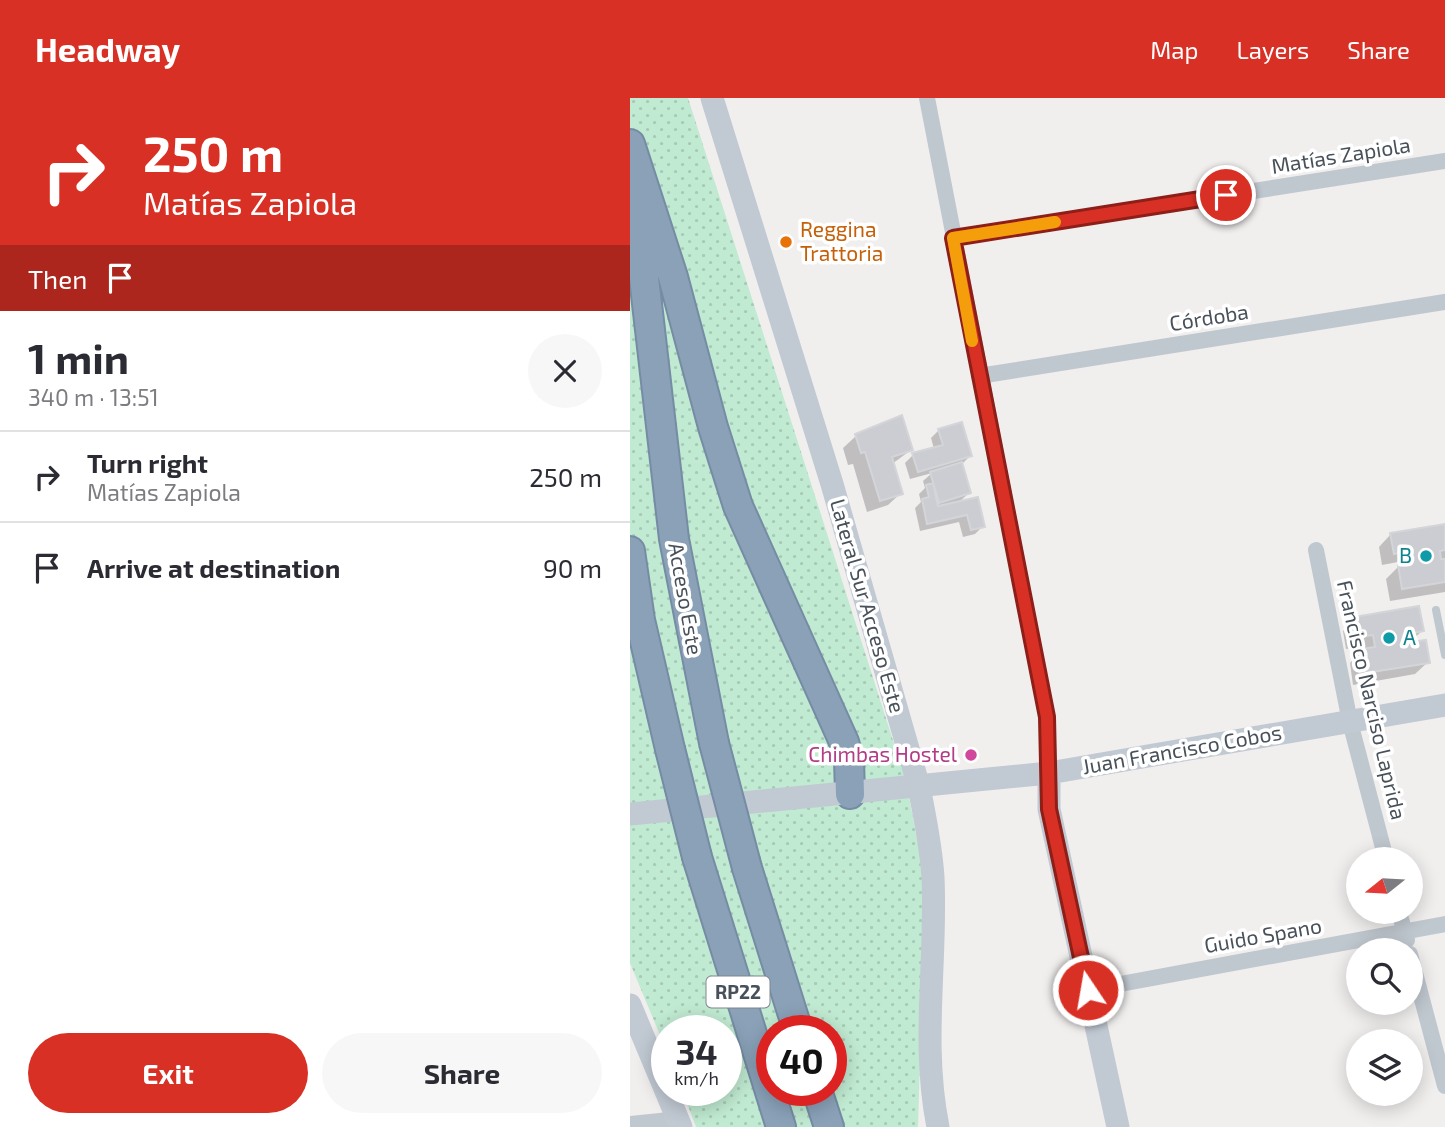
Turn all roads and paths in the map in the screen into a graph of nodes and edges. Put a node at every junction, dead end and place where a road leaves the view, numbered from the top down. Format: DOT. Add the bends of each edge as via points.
graph roads {
  1 [pos="712,98"];
  2 [pos="927,98"];
  3 [pos="630,144"];
  4 [pos="630,157"];
  5 [pos="1445,161"];
  6 [pos="953,238"];
  7 [pos="1445,302"];
  8 [pos="979,376"];
  9 [pos="1316,550"];
  10 [pos="630,551"];
  11 [pos="630,586"];
  12 [pos="1436,610"];
  13 [pos="640,620"];
  14 [pos="1445,654"];
  15 [pos="1445,705"];
  16 [pos="1350,722"];
  17 [pos="1049,773"];
  18 [pos="919,787"];
  19 [pos="850,793"];
  20 [pos="630,814"];
  21 [pos="1383,847"];
  22 [pos="1403,924"];
  23 [pos="1445,924"];
  24 [pos="1405,932"];
  25 [pos="1406,938"];
  26 [pos="1088,990"];
  27 [pos="1423,996"];
  28 [pos="630,1005"];
  29 [pos="793,1015"];
  30 [pos="1442,1060"];
  31 [pos="1445,1086"];
  32 [pos="822,1106"];
  33 [pos="680,1123"];
  34 [pos="630,1124"];
  35 [pos="779,1127"];
  36 [pos="829,1127"];
  37 [pos="938,1127"];
  38 [pos="1118,1127"];
  1 -- 18 [label="street, Lateral Sur Acceso Este" via="832,484"];
  2 -- 6 [label="street"];
  3 -- 19 [label="highway" via="738,506 844,742"];
  4 -- 29 [label="highway, Acceso Este / RP22, bridge" via="674,539 714,743"];
  5 -- 6 [label="street, Matías Zapiola"];
  6 -- 8 [label="street"];
  7 -- 8 [label="street, Córdoba"];
  8 -- 17 [label="street" via="1047,717"];
  9 -- 16 [label="street, Francisco Narciso Laprida"];
  10 -- 13 [label="highway, RP22"];
  11 -- 13 [label="highway"];
  12 -- 14 [label="lane"];
  13 -- 35 [label="highway, RP22, bridge" via="697,857"];
  15 -- 16 [label="street, Juan Francisco Cobos"];
  16 -- 17 [label="street, Juan Francisco Cobos"];
  16 -- 21 [label="street, Francisco Narciso Laprida"];
  17 -- 18 [label="street, Juan Francisco Cobos"];
  17 -- 26 [label="street" via="1049,809"];
  18 -- 19 [label="street, Juan Francisco Cobos"];
  18 -- 37 [label="street, Lateral Sur Acceso Este" via="933,878 928,1046"];
  19 -- 20 [label="street, Juan Francisco Cobos"];
  22 -- 24 [label="street"];
  23 -- 24 [label="street, Guido Spano"];
  24 -- 25 [label="street"];
  24 -- 26 [label="street, Guido Spano"];
  26 -- 38 [label="street"];
  27 -- 30 [label="street"];
  28 -- 33 [label="street"];
  30 -- 31 [label="street"];
  32 -- 36 [label="highway"];
  33 -- 34 [label="street"];
}
